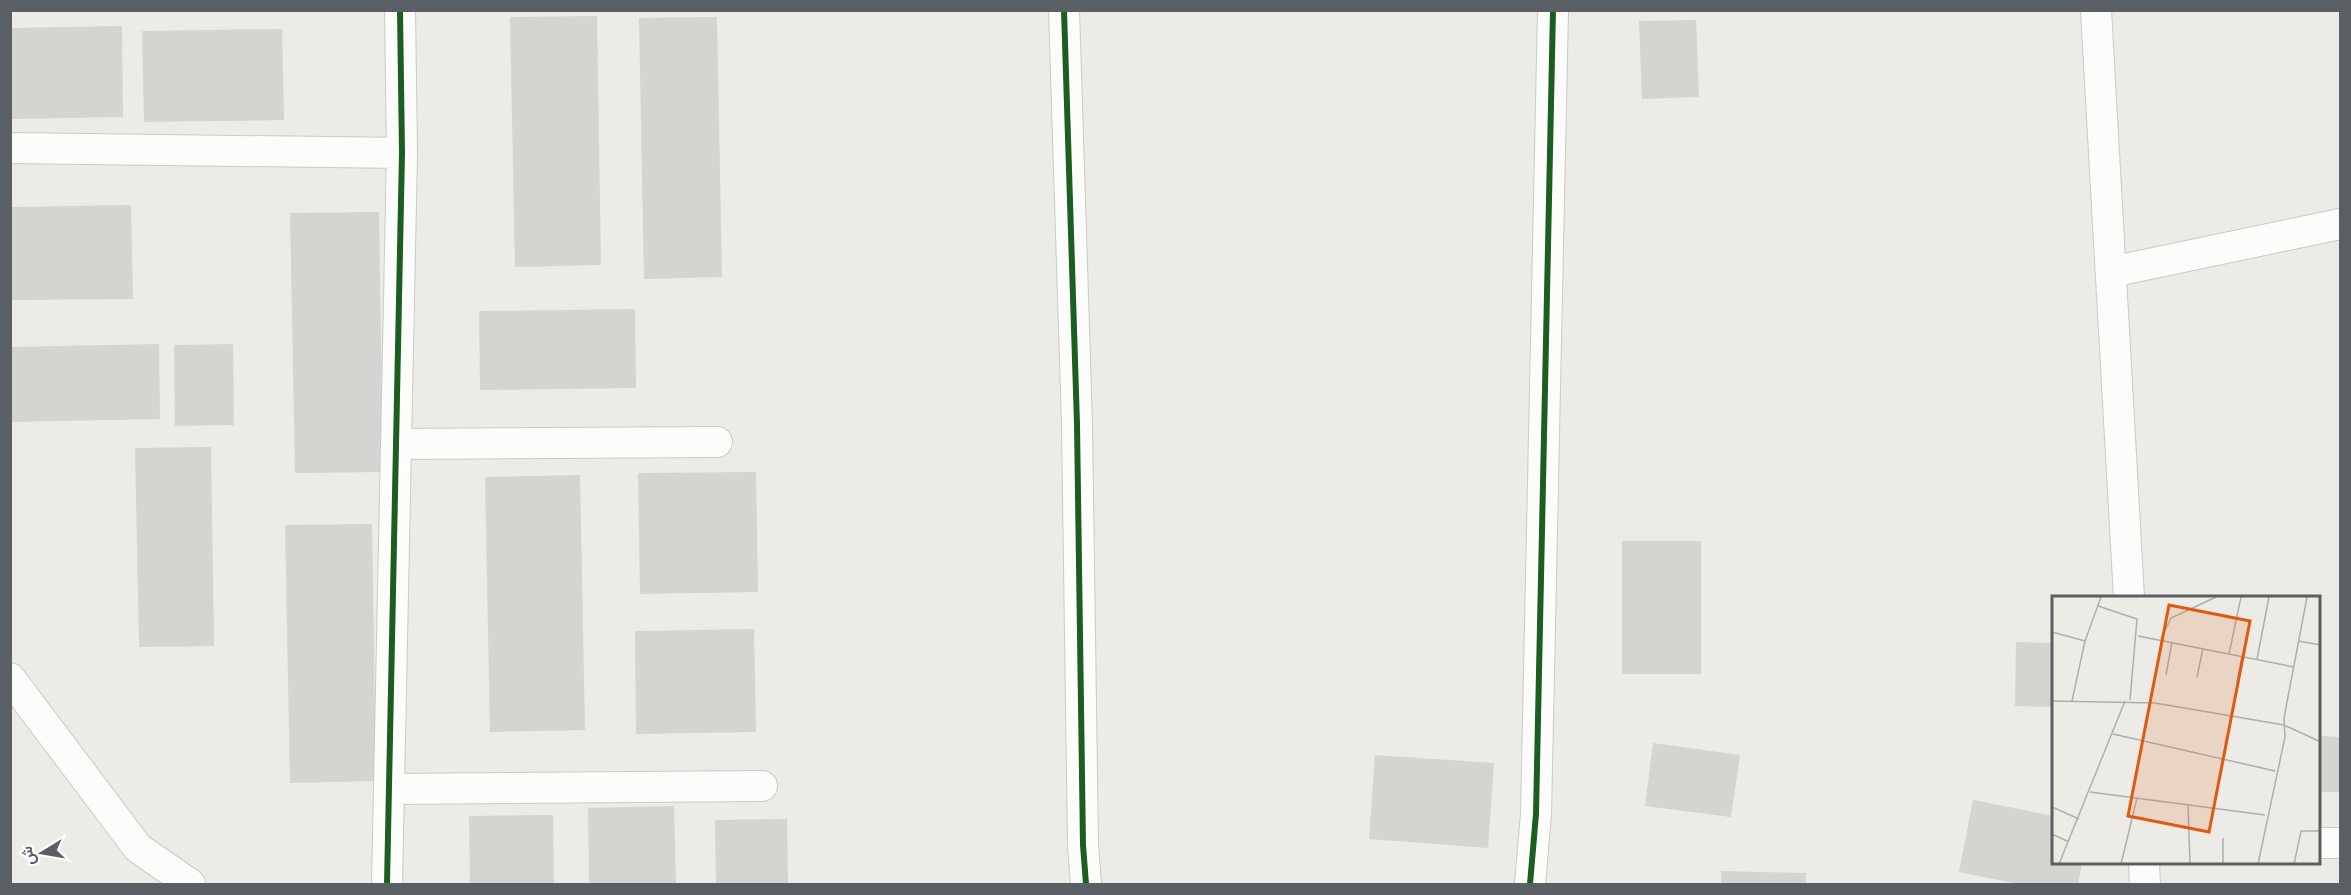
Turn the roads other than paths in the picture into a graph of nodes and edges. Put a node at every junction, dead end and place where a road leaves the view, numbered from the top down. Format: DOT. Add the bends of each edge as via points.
graph roads {
  1 [pos="400,10"];
  2 [pos="1064,10"];
  3 [pos="1553,10"];
  4 [pos="2096,10"];
  5 [pos="10,148"];
  6 [pos="402,153"];
  7 [pos="2340,224"];
  8 [pos="2111,272"];
  9 [pos="717,442"];
  10 [pos="396,444"];
  11 [pos="2129,596"];
  12 [pos="10,678"];
  13 [pos="762,786"];
  14 [pos="389,789"];
  15 [pos="2321,843"];
  16 [pos="2340,843"];
  17 [pos="2144,865"];
  18 [pos="190,885"];
  19 [pos="387,885"];
  20 [pos="1086,885"];
  21 [pos="1530,885"];
  22 [pos="2145,885"];
  1 -- 6 [label="street"];
  2 -- 20 [label="street"];
  3 -- 21 [label="street" via="1536,814"];
  4 -- 8 [label="street"];
  5 -- 6 [label="street"];
  6 -- 10 [label="street"];
  7 -- 8 [label="street"];
  8 -- 11 [label="street"];
  9 -- 10 [label="street"];
  10 -- 14 [label="street"];
  12 -- 18 [label="street" via="138,848"];
  13 -- 14 [label="street"];
  14 -- 19 [label="street"];
  15 -- 16 [label="street"];
  17 -- 22 [label="street"];
}
